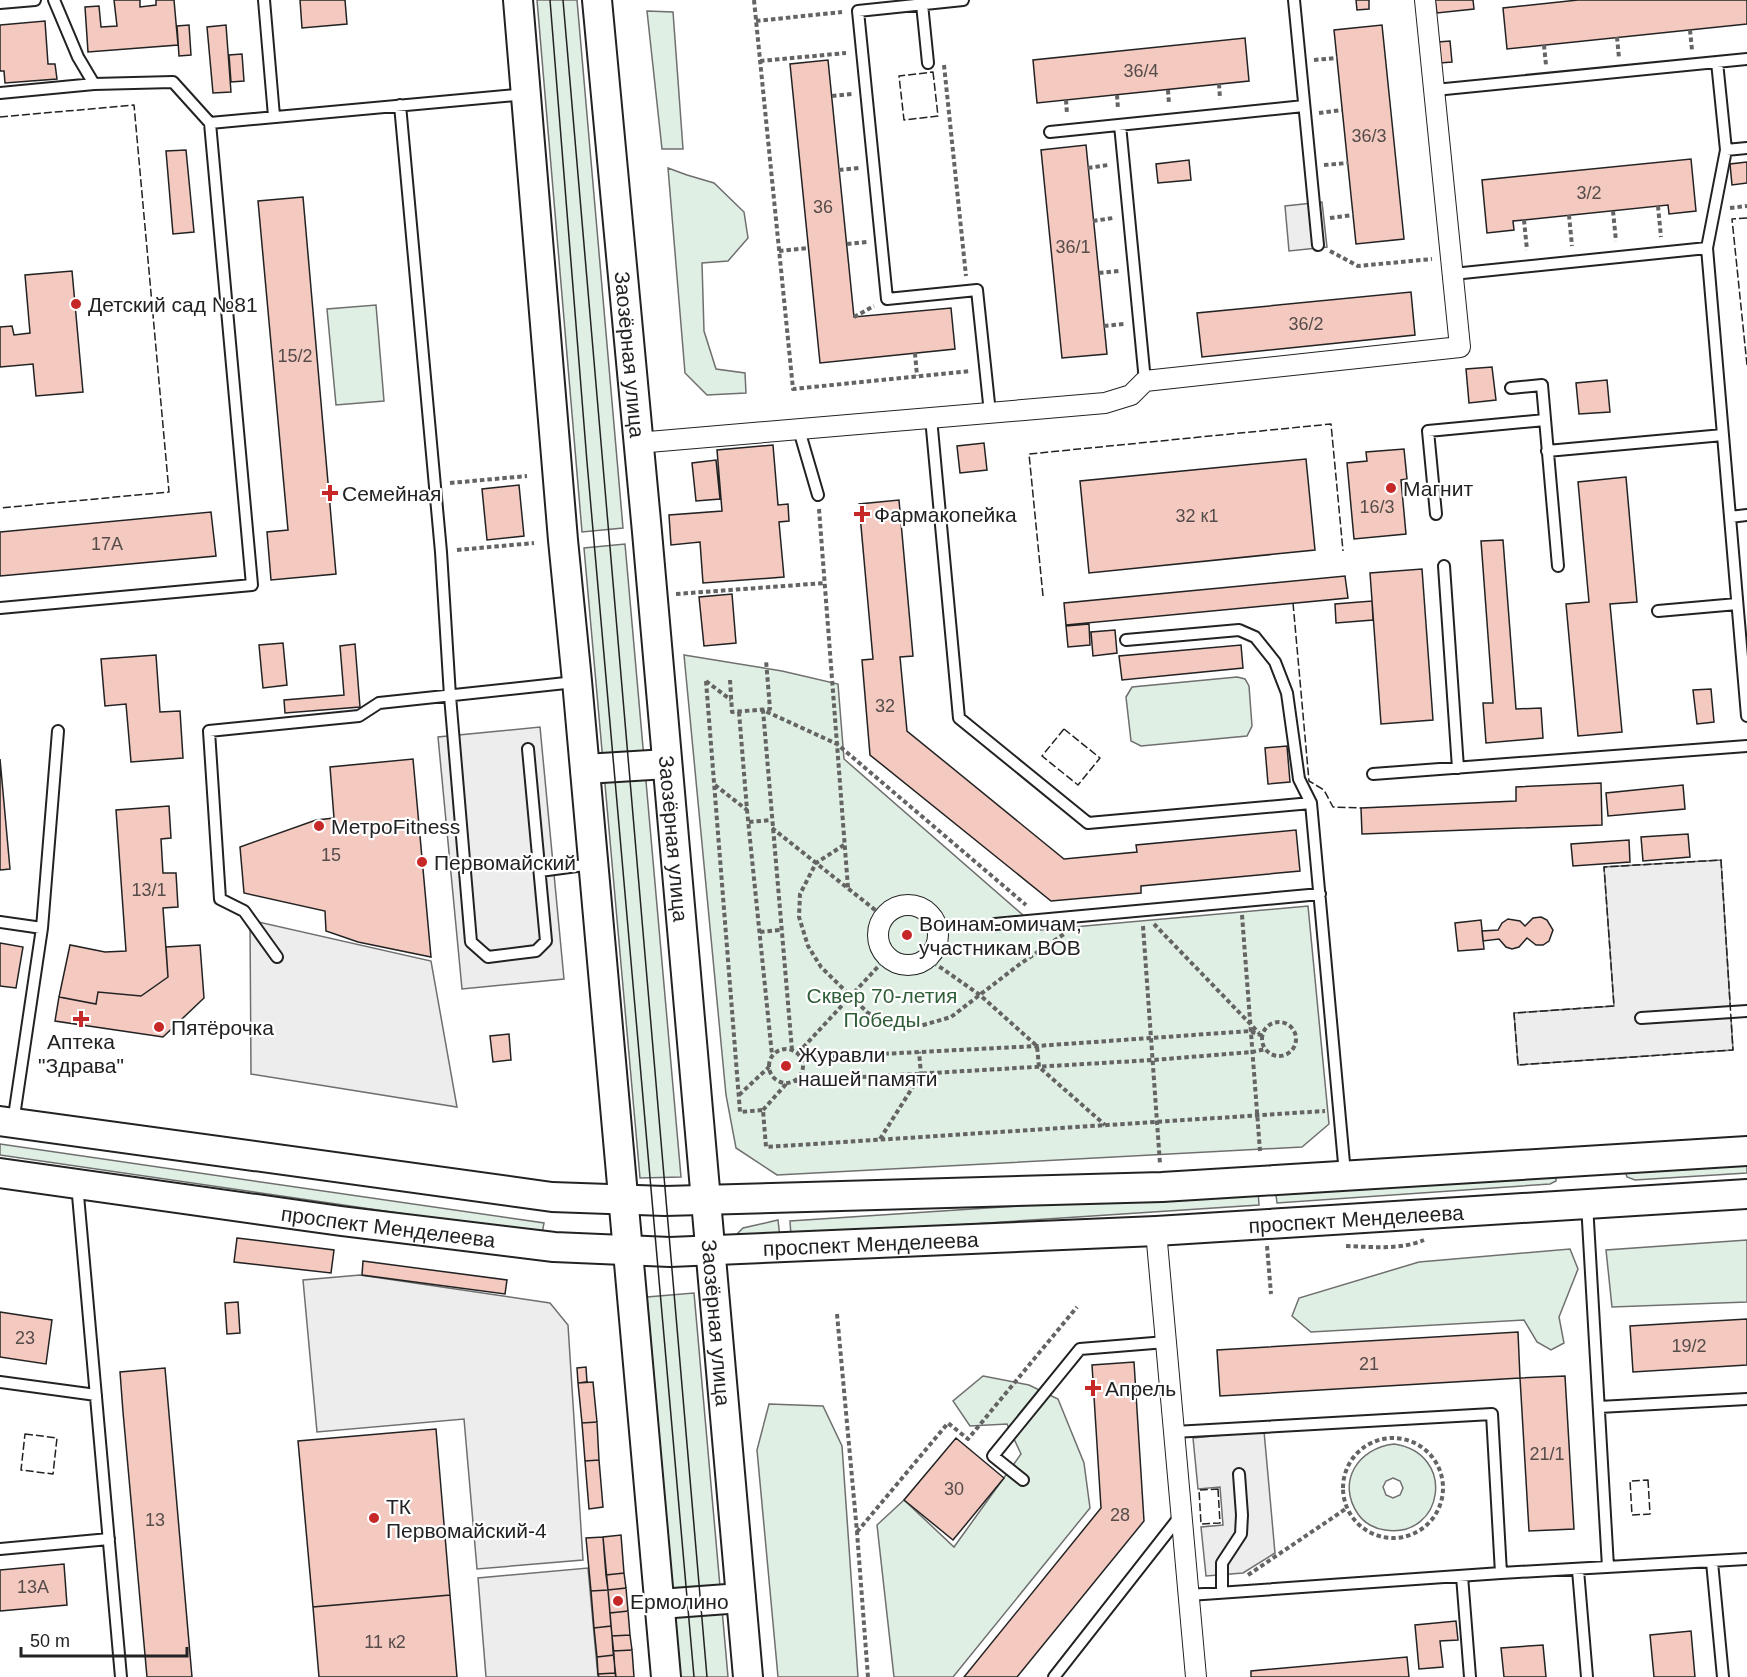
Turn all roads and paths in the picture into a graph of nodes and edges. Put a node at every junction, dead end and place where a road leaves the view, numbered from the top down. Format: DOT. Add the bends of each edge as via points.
graph roads {
  1 [pos="35,0"];
  2 [pos="54,0"];
  3 [pos="264,0"];
  4 [pos="518,0"];
  5 [pos="597,0"];
  6 [pos="754,0"];
  7 [pos="963,0"];
  8 [pos="1294,0"];
  9 [pos="1425,0"];
  10 [pos="0,3"];
  11 [pos="922,4"];
  12 [pos="858,11"];
  13 [pos="756,21"];
  14 [pos="862,51"];
  15 [pos="1747,59"];
  16 [pos="944,60"];
  17 [pos="760,61"];
  18 [pos="1717,62"];
  19 [pos="928,63"];
  20 [pos="94,84"];
  21 [pos="1435,90"];
  22 [pos="0,93"];
  23 [pos="526,94"];
  24 [pos="400,105"];
  25 [pos="1304,106"];
  26 [pos="274,116"];
  27 [pos="210,123"];
  28 [pos="1120,125"];
  29 [pos="1050,132"];
  30 [pos="1747,148"];
  31 [pos="1726,150"];
  32 [pos="1348,163"];
  33 [pos="1310,166"];
  34 [pos="1658,206"];
  35 [pos="1613,211"];
  36 [pos="1353,215"];
  37 [pos="1569,215"];
  38 [pos="1316,219"];
  39 [pos="1524,220"];
  40 [pos="1660,230"];
  41 [pos="1616,234"];
  42 [pos="1571,239"];
  43 [pos="1527,243"];
  44 [pos="1318,245"];
  45 [pos="808,248"];
  46 [pos="1707,248"];
  47 [pos="779,251"];
  48 [pos="1452,265"];
  49 [pos="967,291"];
  50 [pos="887,300"];
  51 [pos="854,318"];
  52 [pos="915,353"];
  53 [pos="985,369"];
  54 [pos="917,376"];
  55 [pos="1145,381"];
  56 [pos="1511,388"];
  57 [pos="990,413"];
  58 [pos="931,418"];
  59 [pos="1545,420"];
  60 [pos="800,430"];
  61 [pos="1723,435"];
  62 [pos="637,443"];
  63 [pos="1548,451"];
  64 [pos="527,476"];
  65 [pos="435,485"];
  66 [pos="818,495"];
  67 [pos="1436,514"];
  68 [pos="1747,515"];
  69 [pos="1730,517"];
  70 [pos="534,543"];
  71 [pos="441,552"];
  72 [pos="1444,566"];
  73 [pos="1558,566"];
  74 [pos="825,583"];
  75 [pos="673,584"];
  76 [pos="1737,604"];
  77 [pos="0,608"];
  78 [pos="1658,611"];
  79 [pos="1126,640"];
  80 [pos="766,660"];
  81 [pos="730,680"];
  82 [pos="577,681"];
  83 [pos="450,696"];
  84 [pos="731,700"];
  85 [pos="763,710"];
  86 [pos="740,712"];
  87 [pos="1747,716"];
  88 [pos="58,731"];
  89 [pos="837,744"];
  90 [pos="1747,746"];
  91 [pos="528,749"];
  92 [pos="667,764"];
  93 [pos="1458,768"];
  94 [pos="585,769"];
  95 [pos="1373,774"];
  96 [pos="715,784"];
  97 [pos="1311,802"];
  98 [pos="747,810"];
  99 [pos="771,820"];
  100 [pos="749,822"];
  101 [pos="772,828"];
  102 [pos="844,845"];
  103 [pos="816,862"];
  104 [pos="592,864"];
  105 [pos="540,871"];
  106 [pos="848,888"];
  107 [pos="1320,894"];
  108 [pos="1241,901"];
  109 [pos="1141,910"];
  110 [pos="1081,916"];
  111 [pos="884,917"];
  112 [pos="1043,920"];
  113 [pos="0,922"];
  114 [pos="995,924"];
  115 [pos="42,928"];
  116 [pos="780,930"];
  117 [pos="760,932"];
  118 [pos="277,957"];
  119 [pos="887,957"];
  120 [pos="927,958"];
  121 [pos="980,995"];
  122 [pos="849,997"];
  123 [pos="1747,1011"];
  124 [pos="1641,1018"];
  125 [pos="1249,1024"];
  126 [pos="1250,1032"];
  127 [pos="1263,1036"];
  128 [pos="1151,1039"];
  129 [pos="1036,1046"];
  130 [pos="1266,1049"];
  131 [pos="792,1050"];
  132 [pos="919,1052"];
  133 [pos="1251,1052"];
  134 [pos="772,1055"];
  135 [pos="800,1056"];
  136 [pos="1153,1060"];
  137 [pos="769,1067"];
  138 [pos="1039,1067"];
  139 [pos="921,1074"];
  140 [pos="795,1081"];
  141 [pos="788,1083"];
  142 [pos="739,1095"];
  143 [pos="763,1110"];
  144 [pos="1339,1110"];
  145 [pos="1257,1116"];
  146 [pos="7,1122"];
  147 [pos="1157,1122"];
  148 [pos="1105,1125"];
  149 [pos="880,1140"];
  150 [pos="1260,1151"];
  151 [pos="1747,1151"];
  152 [pos="1585,1162"];
  153 [pos="0,1173"];
  154 [pos="1345,1176"];
  155 [pos="77,1183"];
  156 [pos="1162,1187"];
  157 [pos="1747,1194"];
  158 [pos="705,1199"];
  159 [pos="623,1200"];
  160 [pos="1587,1204"];
  161 [pos="1156,1232"];
  162 [pos="627,1251"];
  163 [pos="710,1251"];
  164 [pos="1077,1306"];
  165 [pos="837,1314"];
  166 [pos="1166,1342"];
  167 [pos="0,1382"];
  168 [pos="96,1395"];
  169 [pos="1747,1399"];
  170 [pos="1599,1407"];
  171 [pos="1174,1432"];
  172 [pos="1239,1474"];
  173 [pos="1023,1480"];
  174 [pos="1347,1508"];
  175 [pos="1181,1515"];
  176 [pos="858,1532"];
  177 [pos="109,1539"];
  178 [pos="0,1549"];
  179 [pos="1747,1559"];
  180 [pos="1712,1562"];
  181 [pos="1608,1567"];
  182 [pos="1578,1570"];
  183 [pos="1502,1573"];
  184 [pos="1462,1576"];
  185 [pos="1222,1592"];
  186 [pos="1189,1595"];
  187 [pos="741,1598"];
  188 [pos="660,1604"];
  189 [pos="121,1677"];
  190 [pos="666,1677"];
  191 [pos="748,1677"];
  192 [pos="868,1677"];
  193 [pos="1054,1677"];
  194 [pos="1196,1677"];
  195 [pos="1470,1677"];
  196 [pos="1587,1677"];
  197 [pos="1723,1677"];
  1 -- 10 [label="lane"];
  2 -- 20 [label="lane"];
  3 -- 26 [label="lane"];
  4 -- 23 [label="main road"];
  5 -- 62 [label="main road, Заозёрная улица"];
  6 -- 13 [label="path"];
  7 -- 11 [label="lane"];
  8 -- 25 [label="lane"];
  9 -- 21 [label="street"];
  11 -- 12 [label="lane"];
  11 -- 19 [label="lane"];
  12 -- 13 [label="path"];
  12 -- 14 [label="lane"];
  13 -- 17 [label="path"];
  14 -- 17 [label="path"];
  14 -- 50 [label="lane"];
  15 -- 18 [label="lane"];
  16 -- 49 [label="path"];
  17 -- 47 [label="path"];
  18 -- 21 [label="lane"];
  18 -- 31 [label="lane"];
  20 -- 22 [label="lane"];
  20 -- 27 [label="lane" via="173,82"];
  21 -- 48 [label="street"];
  23 -- 24 [label="lane"];
  23 -- 82 [label="main road"];
  24 -- 26 [label="lane"];
  24 -- 65 [label="lane"];
  25 -- 28 [label="lane"];
  25 -- 33 [label="lane"];
  26 -- 27 [label="lane"];
  27 -- 77 [label="lane" via="252,585"];
  28 -- 29 [label="lane"];
  28 -- 55 [label="lane"];
  30 -- 31 [label="lane"];
  31 -- 46 [label="lane"];
  32 -- 33 [label="path"];
  33 -- 38 [label="lane"];
  34 -- 40 [label="path"];
  35 -- 41 [label="path"];
  36 -- 38 [label="path"];
  37 -- 42 [label="path"];
  38 -- 44 [label="lane"];
  39 -- 43 [label="path"];
  44 -- 48 [label="path" via="1358,266"];
  45 -- 47 [label="path"];
  46 -- 48 [label="lane"];
  46 -- 61 [label="lane"];
  47 -- 54 [label="path" via="793,389"];
  48 -- 55 [label="street" via="1460,347"];
  49 -- 50 [label="lane"];
  49 -- 53 [label="lane" via="977,290"];
  50 -- 51 [label="path"];
  52 -- 54 [label="path"];
  53 -- 54 [label="path"];
  53 -- 57 [label="lane"];
  55 -- 57 [label="street" via="1131,396 1106,403"];
  56 -- 59 [label="lane" via="1542,385"];
  57 -- 58 [label="street"];
  58 -- 60 [label="street"];
  58 -- 97 [label="lane" via="959,718 1088,823"];
  59 -- 63 [label="lane"];
  59 -- 67 [label="lane" via="1428,430"];
  60 -- 62 [label="street"];
  60 -- 66 [label="lane"];
  61 -- 63 [label="lane"];
  61 -- 69 [label="lane"];
  62 -- 92 [label="main road, Заозёрная улица"];
  63 -- 73 [label="lane"];
  64 -- 65 [label="path"];
  65 -- 71 [label="lane"];
  66 -- 74 [label="path"];
  68 -- 69 [label="lane"];
  69 -- 76 [label="lane"];
  70 -- 71 [label="path"];
  71 -- 83 [label="lane"];
  72 -- 93 [label="lane"];
  74 -- 75 [label="path" via="674,594"];
  74 -- 89 [label="path"];
  76 -- 78 [label="lane"];
  76 -- 87 [label="lane"];
  79 -- 97 [label="lane" via="1239,630 1255,637 1275,662 1287,693 1299,779"];
  80 -- 85 [label="path" via="770,709"];
  81 -- 84 [label="path"];
  82 -- 83 [label="lane"];
  82 -- 94 [label="main road"];
  83 -- 105 [label="lane" via="471,942 488,957 537,951 546,941"];
  83 -- 118 [label="lane" via="379,703 359,716 209,731 220,899 244,911"];
  84 -- 86 [label="path" via="732,712"];
  84 -- 96 [label="path" via="706,681"];
  85 -- 86 [label="path"];
  85 -- 89 [label="path"];
  85 -- 99 [label="path"];
  86 -- 98 [label="path"];
  88 -- 115 [label="lane"];
  89 -- 102 [label="path"];
  89 -- 112 [label="path"];
  90 -- 93 [label="lane"];
  91 -- 105 [label="lane"];
  92 -- 94 [label="main road"];
  92 -- 158 [label="main road, Заозёрная улица"];
  93 -- 95 [label="lane"];
  94 -- 104 [label="main road"];
  96 -- 98 [label="path"];
  96 -- 142 [label="path"];
  97 -- 107 [label="lane"];
  98 -- 100 [label="path"];
  99 -- 100 [label="path"];
  99 -- 101 [label="path"];
  100 -- 117 [label="path"];
  101 -- 103 [label="path"];
  101 -- 116 [label="path"];
  102 -- 103 [label="path"];
  102 -- 106 [label="path"];
  103 -- 106 [label="path"];
  103 -- 122 [label="path" via="800,894 799,917 808,946 821,967"];
  104 -- 105 [label="lane"];
  104 -- 159 [label="main road"];
  106 -- 111 [label="path"];
  107 -- 108 [label="lane"];
  107 -- 144 [label="lane"];
  108 -- 109 [label="lane"];
  108 -- 125 [label="path"];
  109 -- 110 [label="lane"];
  109 -- 125 [label="path"];
  109 -- 128 [label="path"];
  110 -- 112 [label="lane"];
  110 -- 121 [label="path" via="1062,936"];
  111 -- 119 [label="street" via="878,933"];
  111 -- 120 [label="street" via="901,906 911,905 929,914 935,922 938,941"];
  112 -- 114 [label="lane"];
  113 -- 115 [label="lane"];
  115 -- 146 [label="lane"];
  116 -- 117 [label="path"];
  116 -- 131 [label="path"];
  117 -- 134 [label="path"];
  119 -- 120 [label="street" via="911,965"];
  119 -- 122 [label="path"];
  120 -- 121 [label="path"];
  121 -- 122 [label="path" via="951,1017 920,1026 888,1025"];
  121 -- 129 [label="path"];
  122 -- 135 [label="path"];
  123 -- 124 [label="lane"];
  125 -- 126 [label="path"];
  125 -- 127 [label="path"];
  126 -- 127 [label="path"];
  126 -- 128 [label="path"];
  126 -- 133 [label="path"];
  127 -- 130 [label="path"];
  127 -- 130 [label="path" via="1268,1026 1279,1022 1289,1025 1295,1035 1294,1046 1287,1054 1275,1055"];
  128 -- 129 [label="path"];
  128 -- 136 [label="path"];
  129 -- 132 [label="path"];
  129 -- 138 [label="path"];
  130 -- 133 [label="path"];
  131 -- 134 [label="path" via="783,1049"];
  131 -- 135 [label="path"];
  132 -- 135 [label="path"];
  132 -- 139 [label="path"];
  133 -- 136 [label="path"];
  133 -- 145 [label="path"];
  134 -- 137 [label="path"];
  135 -- 140 [label="path" via="802,1072"];
  136 -- 138 [label="path"];
  136 -- 147 [label="path"];
  137 -- 141 [label="path" via="777,1080"];
  137 -- 142 [label="path"];
  138 -- 139 [label="path"];
  138 -- 148 [label="path"];
  139 -- 140 [label="path"];
  139 -- 149 [label="path"];
  140 -- 141 [label="path"];
  141 -- 143 [label="path"];
  142 -- 143 [label="path" via="740,1112"];
  143 -- 149 [label="path" via="766,1147"];
  144 -- 145 [label="path"];
  144 -- 154 [label="lane"];
  145 -- 147 [label="path"];
  145 -- 150 [label="path"];
  146 -- 159 [label="main road, проспект Менделеева" via="552,1197"];
  147 -- 148 [label="path"];
  147 -- 156 [label="path"];
  148 -- 149 [label="path"];
  151 -- 152 [label="main road, проспект Менделеева"];
  152 -- 154 [label="main road, проспект Менделеева"];
  152 -- 160 [label="main road"];
  153 -- 155 [label="main road, проспект Менделеева"];
  154 -- 156 [label="main road, проспект Менделеева"];
  155 -- 162 [label="main road, проспект Менделеева" via="376,1225 554,1247"];
  155 -- 168 [label="lane"];
  156 -- 158 [label="main road, проспект Менделеева"];
  157 -- 160 [label="main road, проспект Менделеева"];
  158 -- 159 [label="main road, проспект Менделеева"];
  158 -- 163 [label="main road, Заозёрная улица"];
  159 -- 162 [label="main road"];
  160 -- 161 [label="main road, проспект Менделеева"];
  160 -- 170 [label="lane"];
  161 -- 163 [label="main road, проспект Менделеева"];
  161 -- 166 [label="street"];
  162 -- 163 [label="main road, проспект Менделеева"];
  162 -- 188 [label="main road"];
  163 -- 187 [label="main road, Заозёрная улица"];
  164 -- 176 [label="path" via="968,1439 948,1423"];
  165 -- 176 [label="path"];
  166 -- 171 [label="street"];
  166 -- 173 [label="lane" via="1080,1349 993,1456"];
  167 -- 168 [label="lane"];
  168 -- 177 [label="lane"];
  169 -- 170 [label="lane"];
  170 -- 181 [label="lane"];
  171 -- 175 [label="street"];
  171 -- 183 [label="lane" via="1492,1414"];
  172 -- 185 [label="lane" via="1241,1534 1222,1563"];
  174 -- 174 [label="path" via="1356,1522 1379,1536 1398,1538 1417,1532 1436,1514 1441,1502 1442,1476 1424,1449 1407,1440 1388,1438 1369,1444 1358,1451 1345,1474"];
  174 -- 185 [label="path"];
  175 -- 186 [label="street"];
  175 -- 193 [label="lane"];
  176 -- 192 [label="path"];
  177 -- 178 [label="lane"];
  177 -- 189 [label="lane"];
  179 -- 180 [label="lane"];
  180 -- 181 [label="lane"];
  180 -- 197 [label="lane"];
  181 -- 182 [label="lane"];
  182 -- 183 [label="lane"];
  182 -- 196 [label="lane"];
  183 -- 184 [label="lane"];
  184 -- 185 [label="lane"];
  184 -- 195 [label="lane"];
  185 -- 186 [label="lane"];
  186 -- 194 [label="street"];
  187 -- 188 [label="main road"];
  187 -- 191 [label="main road, Заозёрная улица"];
  188 -- 190 [label="main road"];
}
